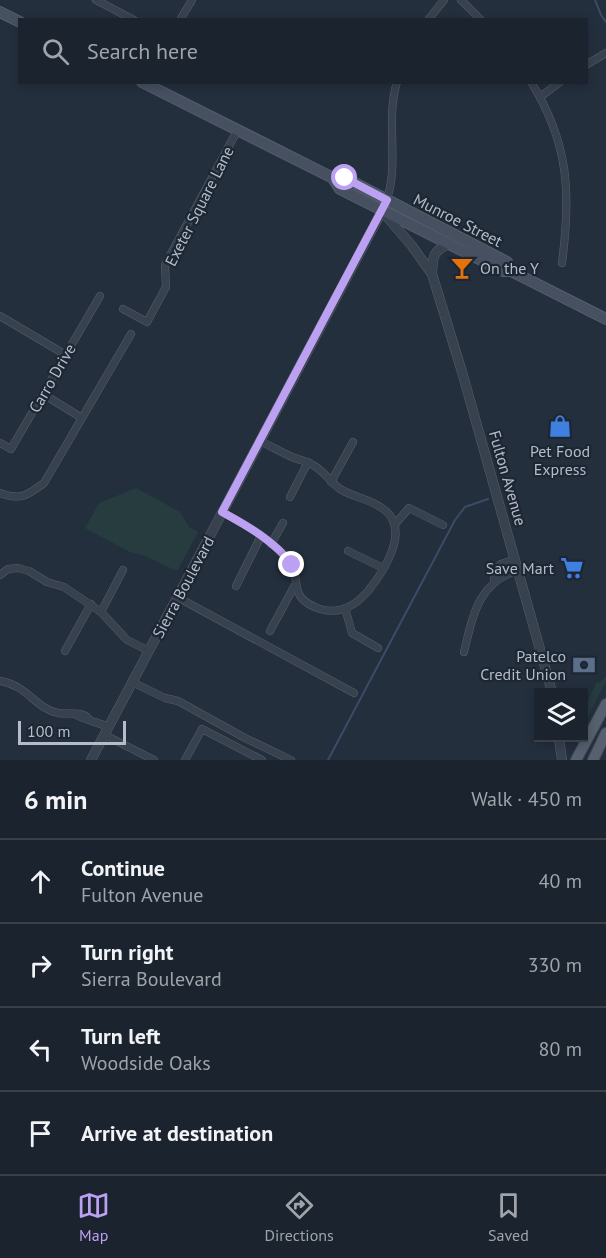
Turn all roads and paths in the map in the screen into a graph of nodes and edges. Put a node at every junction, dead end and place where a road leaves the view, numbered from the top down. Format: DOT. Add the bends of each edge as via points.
graph roads {
  1 [pos="96,0"];
  2 [pos="192,0"];
  3 [pos="444,0"];
  4 [pos="461,0"];
  5 [pos="0,12"];
  6 [pos="130,18"];
  7 [pos="181,18"];
  8 [pos="430,18"];
  9 [pos="478,18"];
  10 [pos="18,21"];
  11 [pos="606,53"];
  12 [pos="588,63"];
  13 [pos="147,84"];
  14 [pos="396,84"];
  15 [pos="532,84"];
  16 [pos="558,84"];
  17 [pos="540,98"];
  18 [pos="237,131"];
  19 [pos="333,178"];
  20 [pos="387,200"];
  21 [pos="382,211"];
  22 [pos="448,244"];
  23 [pos="562,263"];
  24 [pos="511,271"];
  25 [pos="432,274"];
  26 [pos="100,296"];
  27 [pos="123,309"];
  28 [pos="0,316"];
  29 [pos="606,319"];
  30 [pos="131,334"];
  31 [pos="66,355"];
  32 [pos="43,394"];
  33 [pos="82,418"];
  34 [pos="260,441"];
  35 [pos="352,442"];
  36 [pos="0,443"];
  37 [pos="308,462"];
  38 [pos="332,482"];
  39 [pos="0,493"];
  40 [pos="290,497"];
  41 [pos="222,512"];
  42 [pos="283,523"];
  43 [pos="395,524"];
  44 [pos="443,525"];
  45 [pos="261,536"];
  46 [pos="271,544"];
  47 [pos="348,551"];
  48 [pos="516,559"];
  49 [pos="383,568"];
  50 [pos="123,570"];
  51 [pos="519,570"];
  52 [pos="0,575"];
  53 [pos="494,581"];
  54 [pos="296,585"];
  55 [pos="236,586"];
  56 [pos="177,597"];
  57 [pos="91,604"];
  58 [pos="345,608"];
  59 [pos="101,612"];
  60 [pos="270,631"];
  61 [pos="378,648"];
  62 [pos="65,651"];
  63 [pos="148,651"];
  64 [pos="464,652"];
  65 [pos="0,681"];
  66 [pos="132,682"];
  67 [pos="551,688"];
  68 [pos="354,693"];
  69 [pos="606,704"];
  70 [pos="602,718"];
  71 [pos="588,727"];
  72 [pos="107,731"];
  73 [pos="606,734"];
  74 [pos="560,742"];
  75 [pos="91,760"];
  76 [pos="154,760"];
  77 [pos="185,760"];
  78 [pos="262,760"];
  79 [pos="291,760"];
  80 [pos="562,760"];
  81 [pos="576,760"];
  82 [pos="588,760"];
  83 [pos="593,760"];
  1 -- 6 [label="street"];
  2 -- 7 [label="street"];
  3 -- 8 [label="street"];
  4 -- 9 [label="street"];
  5 -- 10 [label="main road"];
  11 -- 12 [label="street"];
  13 -- 18 [label="main road, Fulton Avenue"];
  14 -- 20 [label="street, Sierra Boulevard"];
  15 -- 17 [label="street"];
  16 -- 17 [label="street"];
  17 -- 23 [label="street" via="559,143 566,179"];
  18 -- 19 [label="main road, Fulton Avenue"];
  18 -- 27 [label="street, Exeter Square Lane" via="165,265 166,287 147,322"];
  19 -- 20 [label="main road, Fulton Avenue" via="345,178"];
  19 -- 21 [label="main road, Fulton Avenue" via="340,189"];
  20 -- 21 [label="street, Sierra Boulevard"];
  20 -- 24 [label="main road, Munroe Street" via="507,262"];
  21 -- 22 [label="main road, Munroe Street"];
  21 -- 25 [label="street, Fulton Avenue"];
  21 -- 34 [label="street, Sierra Boulevard"];
  22 -- 24 [label="main road, Munroe Street" via="503,271"];
  22 -- 25 [label="street" via="435,254"];
  24 -- 29 [label="main road, Munroe Street"];
  25 -- 48 [label="street, Fulton Avenue"];
  26 -- 31 [label="street, Carro Drive"];
  28 -- 31 [label="street"];
  30 -- 33 [label="street"];
  31 -- 32 [label="street, Carro Drive"];
  32 -- 33 [label="street"];
  32 -- 36 [label="street, Carro Drive" via="11,449"];
  33 -- 39 [label="street" via="44,483 21,497"];
  34 -- 37 [label="street"];
  34 -- 41 [label="street, Sierra Boulevard"];
  35 -- 38 [label="street"];
  37 -- 38 [label="street"];
  37 -- 40 [label="street"];
  38 -- 43 [label="street" via="381,507"];
  41 -- 45 [label="street"];
  41 -- 56 [label="street, Sierra Boulevard"];
  42 -- 46 [label="street"];
  43 -- 44 [label="street" via="409,508"];
  43 -- 49 [label="street" via="394,545"];
  45 -- 46 [label="street"];
  45 -- 55 [label="street"];
  46 -- 54 [label="street" via="292,565"];
  47 -- 49 [label="street"];
  48 -- 51 [label="street, Fulton Avenue"];
  48 -- 53 [label="street" via="494,570"];
  49 -- 58 [label="street" via="361,599"];
  50 -- 59 [label="street"];
  51 -- 53 [label="street"];
  51 -- 67 [label="street, Fulton Avenue"];
  52 -- 57 [label="street" via="12,568 24,569"];
  53 -- 64 [label="street" via="476,610"];
  54 -- 58 [label="street" via="300,596 311,605 327,610"];
  54 -- 60 [label="street"];
  56 -- 63 [label="street, Sierra Boulevard"];
  56 -- 68 [label="street"];
  57 -- 59 [label="street"];
  57 -- 62 [label="street"];
  58 -- 61 [label="street" via="352,633"];
  59 -- 63 [label="street" via="127,640"];
  63 -- 66 [label="street, Sierra Boulevard"];
  65 -- 72 [label="street" via="22,688 50,711 86,715"];
  66 -- 72 [label="street, Sierra Boulevard"];
  66 -- 79 [label="street" via="178,701"];
  69 -- 70 [label="main road"];
  70 -- 71 [label="street"];
  70 -- 81 [label="main road"];
  70 -- 82 [label="main road"];
  72 -- 75 [label="street, Sierra Boulevard"];
  72 -- 76 [label="street"];
  73 -- 83 [label="main road"];
  74 -- 80 [label="street"];
  77 -- 78 [label="street" via="202,729"];
}
